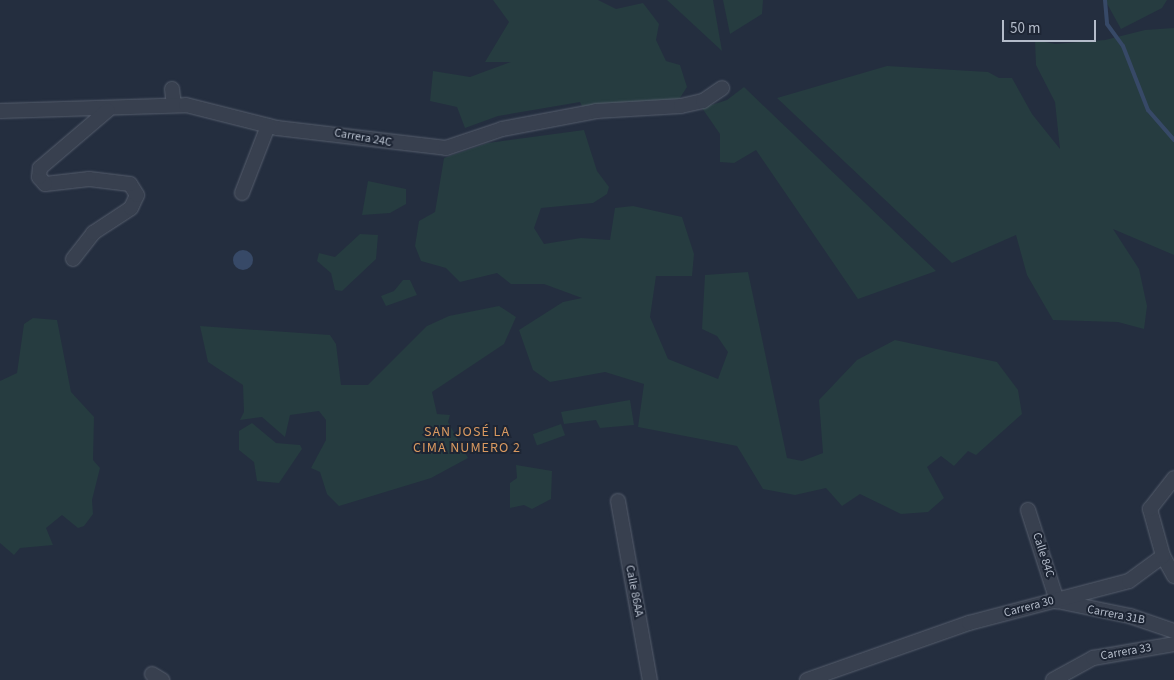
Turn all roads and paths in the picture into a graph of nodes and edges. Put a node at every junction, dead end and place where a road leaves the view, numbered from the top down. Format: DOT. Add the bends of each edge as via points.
graph roads {
  1 [pos="722,88"];
  2 [pos="172,89"];
  3 [pos="174,105"];
  4 [pos="108,110"];
  5 [pos="0,112"];
  6 [pos="268,126"];
  7 [pos="242,193"];
  8 [pos="73,259"];
  9 [pos="1174,478"];
  10 [pos="618,502"];
  11 [pos="1028,510"];
  12 [pos="1163,556"];
  13 [pos="1174,576"];
  14 [pos="1057,601"];
  15 [pos="1174,631"];
  16 [pos="1174,644"];
  17 [pos="650,680"];
  18 [pos="806,680"];
  19 [pos="1053,680"];
  1 -- 6 [label="street, Carrera 24C" via="690,104 596,111 502,129 446,148"];
  2 -- 3 [label="street"];
  3 -- 4 [label="street, Carrera 24C"];
  3 -- 6 [label="street, Carrera 24C"];
  4 -- 5 [label="street, Carrera 24C" via="106,106"];
  4 -- 8 [label="street" via="40,168 39,177 45,184 89,179 130,184 137,195 131,208 93,233"];
  6 -- 7 [label="street"];
  9 -- 12 [label="street" via="1150,509"];
  10 -- 17 [label="street, Calle 86AA"];
  11 -- 14 [label="street, Calle 84C"];
  12 -- 13 [label="street"];
  12 -- 14 [label="street, Carrera 30" via="1128,580"];
  14 -- 15 [label="street, Carrera 31B" via="1130,616"];
  14 -- 18 [label="street, Carrera 30" via="961,625"];
  16 -- 19 [label="street, Carrera 33" via="1093,658"];
}
